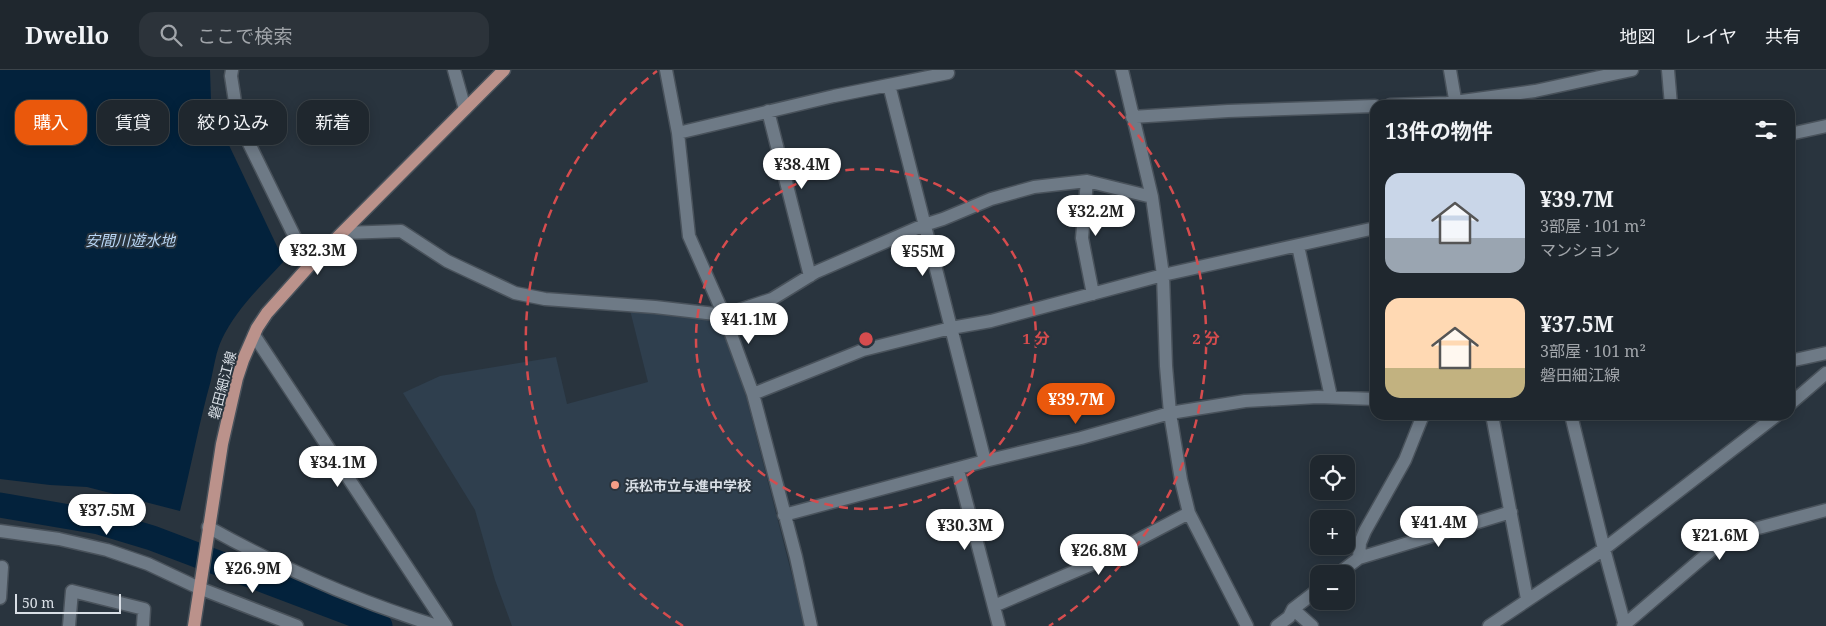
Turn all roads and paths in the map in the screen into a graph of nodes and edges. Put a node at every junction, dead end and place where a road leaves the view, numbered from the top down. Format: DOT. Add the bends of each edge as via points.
graph roads {
  1 [pos="232,70"];
  2 [pos="454,70"];
  3 [pos="504,70"];
  4 [pos="666,70"];
  5 [pos="1122,70"];
  6 [pos="1450,70"];
  7 [pos="1632,70"];
  8 [pos="1668,70"];
  9 [pos="951,71"];
  10 [pos="889,85"];
  11 [pos="1455,100"];
  12 [pos="1480,100"];
  13 [pos="1671,100"];
  14 [pos="1370,106"];
  15 [pos="465,108"];
  16 [pos="768,111"];
  17 [pos="1132,117"];
  18 [pos="1826,126"];
  19 [pos="678,133"];
  20 [pos="1795,133"];
  21 [pos="1086,181"];
  22 [pos="1152,197"];
  23 [pos="924,225"];
  24 [pos="1370,229"];
  25 [pos="343,233"];
  26 [pos="1298,246"];
  27 [pos="309,266"];
  28 [pos="1163,275"];
  29 [pos="810,276"];
  30 [pos="1092,294"];
  31 [pos="724,315"];
  32 [pos="951,328"];
  33 [pos="254,335"];
  34 [pos="1826,353"];
  35 [pos="1795,360"];
  36 [pos="1826,373"];
  37 [pos="753,394"];
  38 [pos="1331,397"];
  39 [pos="1370,399"];
  40 [pos="1795,400"];
  41 [pos="1170,413"];
  42 [pos="1421,420"];
  43 [pos="1493,420"];
  44 [pos="1572,420"];
  45 [pos="1771,420"];
  46 [pos="985,461"];
  47 [pos="958,470"];
  48 [pos="1826,510"];
  49 [pos="1511,512"];
  50 [pos="1189,513"];
  51 [pos="784,515"];
  52 [pos="208,527"];
  53 [pos="0,531"];
  54 [pos="1604,549"];
  55 [pos="1359,558"];
  56 [pos="1350,565"];
  57 [pos="2,568"];
  58 [pos="199,588"];
  59 [pos="1310,596"];
  60 [pos="0,598"];
  61 [pos="1527,600"];
  62 [pos="994,606"];
  63 [pos="1293,608"];
  64 [pos="1624,625"];
  65 [pos="69,626"];
  66 [pos="143,626"];
  67 [pos="194,626"];
  68 [pos="297,626"];
  69 [pos="437,626"];
  70 [pos="446,626"];
  71 [pos="811,626"];
  72 [pos="998,626"];
  73 [pos="1247,626"];
  74 [pos="1277,626"];
  75 [pos="1312,626"];
  76 [pos="1489,626"];
  1 -- 27 [label="street" via="238,121"];
  2 -- 15 [label="street"];
  3 -- 15 [label="main road, 磐田細江線"];
  4 -- 19 [label="street"];
  5 -- 17 [label="street"];
  6 -- 11 [label="street"];
  7 -- 12 [label="street"];
  8 -- 13 [label="street"];
  9 -- 10 [label="street"];
  10 -- 16 [label="street"];
  10 -- 23 [label="street"];
  14 -- 17 [label="street"];
  15 -- 25 [label="main road, 磐田細江線"];
  16 -- 19 [label="street"];
  16 -- 29 [label="street"];
  17 -- 22 [label="street"];
  18 -- 20 [label="street"];
  19 -- 31 [label="street" via="689,236"];
  21 -- 22 [label="street"];
  21 -- 23 [label="street" via="999,196"];
  21 -- 30 [label="street" via="1082,238"];
  22 -- 28 [label="street"];
  23 -- 29 [label="street"];
  23 -- 32 [label="street"];
  24 -- 26 [label="street"];
  25 -- 27 [label="main road, 磐田細江線"];
  25 -- 31 [label="street" via="401,231 447,260 522,295"];
  26 -- 28 [label="street"];
  26 -- 38 [label="street"];
  27 -- 33 [label="main road, 磐田細江線" via="267,314"];
  28 -- 30 [label="street"];
  28 -- 41 [label="street"];
  29 -- 31 [label="street" via="772,299"];
  30 -- 32 [label="street" via="991,321"];
  31 -- 37 [label="street"];
  32 -- 37 [label="street" via="863,350"];
  32 -- 46 [label="street"];
  33 -- 52 [label="main road, 磐田細江線" via="237,378"];
  33 -- 70 [label="street"];
  34 -- 35 [label="street"];
  36 -- 40 [label="street"];
  37 -- 51 [label="street"];
  38 -- 39 [label="street"];
  38 -- 41 [label="street" via="1245,400"];
  41 -- 46 [label="street"];
  41 -- 50 [label="street"];
  42 -- 55 [label="street" via="1405,460 1360,542"];
  43 -- 49 [label="street"];
  44 -- 54 [label="street"];
  45 -- 54 [label="street"];
  46 -- 47 [label="street"];
  47 -- 51 [label="street"];
  47 -- 62 [label="street"];
  48 -- 64 [label="street" via="1728,536"];
  49 -- 55 [label="street"];
  49 -- 61 [label="street"];
  50 -- 62 [label="street" via="1092,564"];
  50 -- 73 [label="street"];
  51 -- 71 [label="street"];
  52 -- 58 [label="main road, 磐田細江線"];
  52 -- 69 [label="street" via="350,596"];
  53 -- 58 [label="street" via="107,550 148,564"];
  54 -- 61 [label="street"];
  54 -- 64 [label="street"];
  55 -- 56 [label="street"];
  57 -- 60 [label="street"];
  58 -- 67 [label="main road, 磐田細江線"];
  58 -- 68 [label="street"];
  59 -- 63 [label="street"];
  61 -- 76 [label="street"];
  62 -- 72 [label="street"];
  63 -- 74 [label="street" via="1290,618"];
  63 -- 75 [label="street"];
  65 -- 66 [label="street" via="72,592 144,609"];
}
